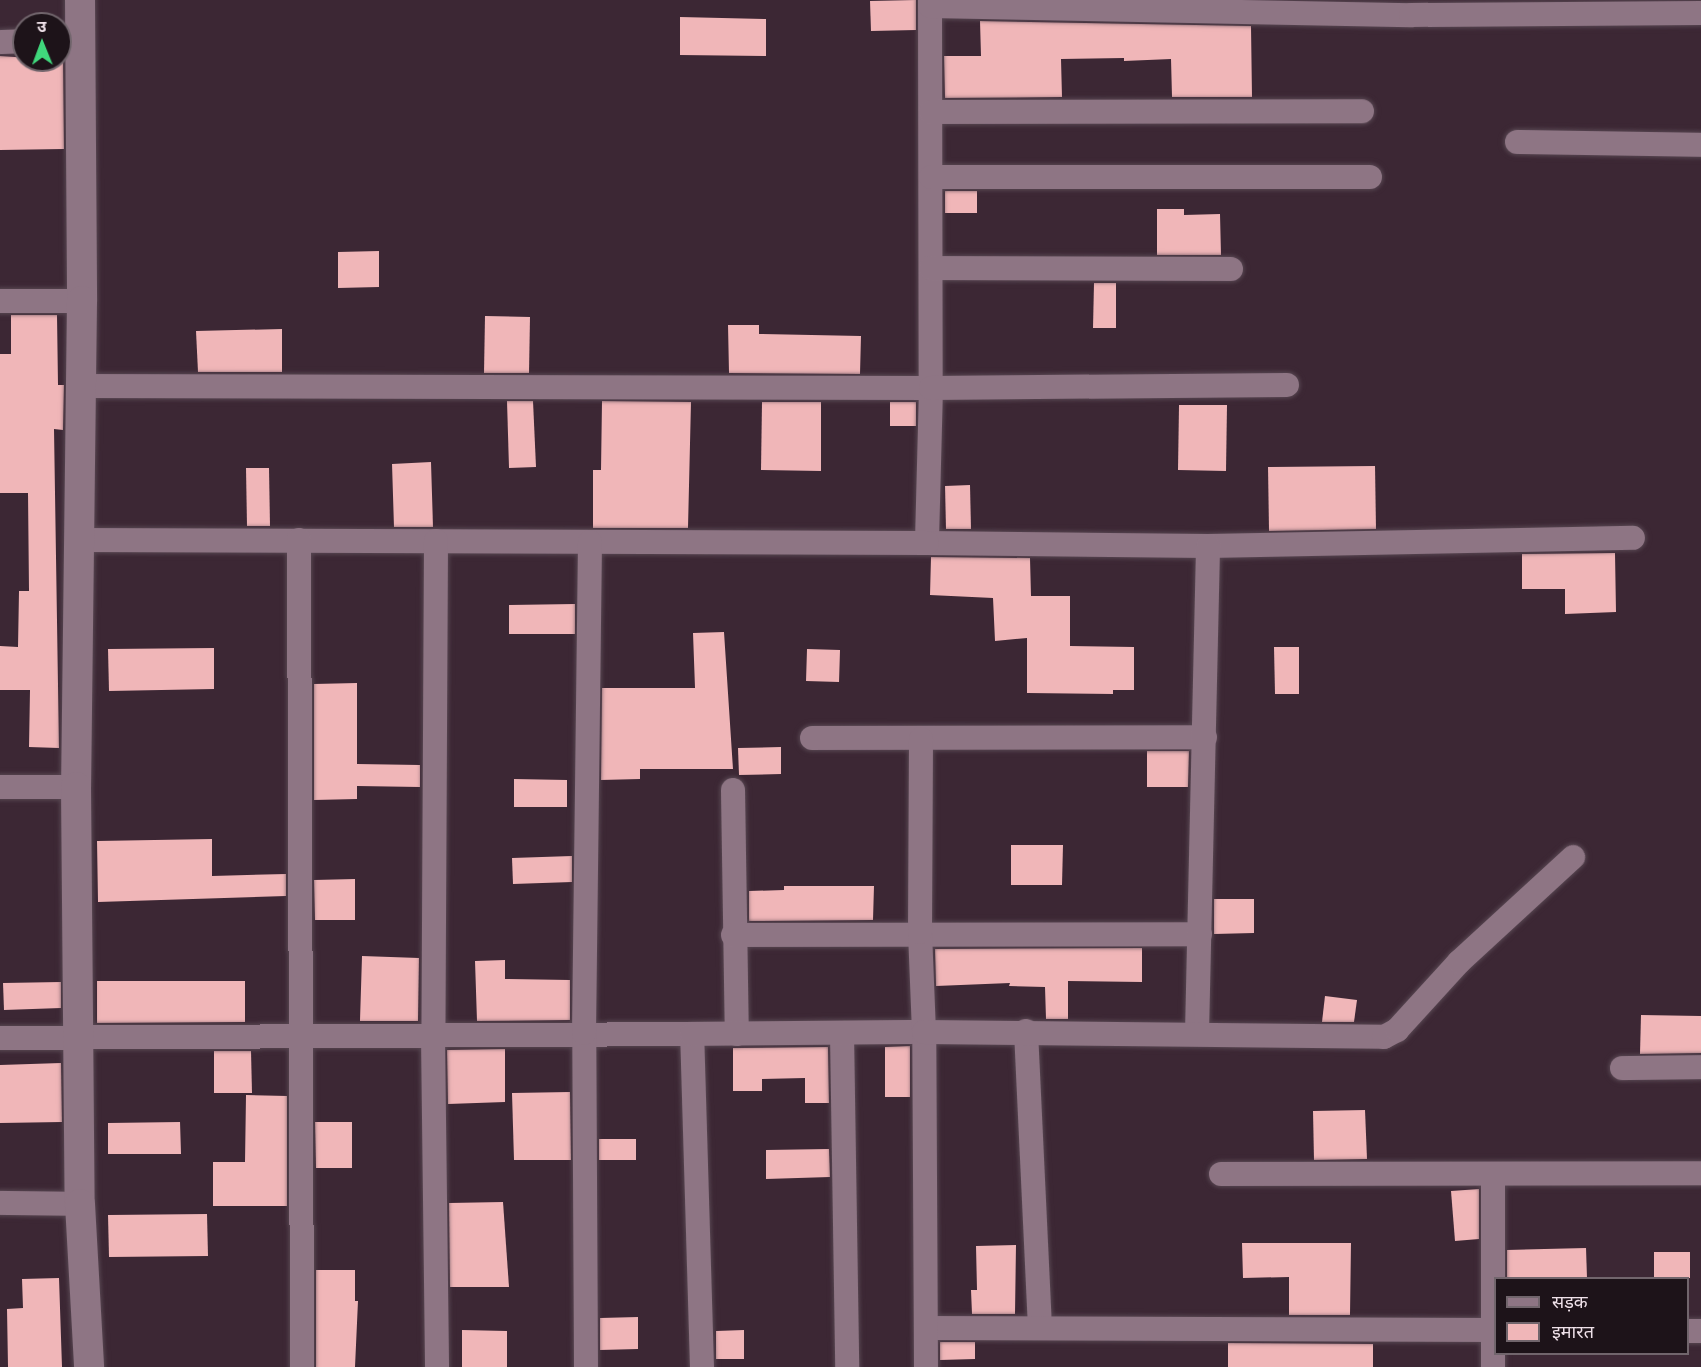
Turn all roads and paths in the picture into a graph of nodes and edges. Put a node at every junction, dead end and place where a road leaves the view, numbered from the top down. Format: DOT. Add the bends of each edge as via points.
graph roads {
  1 [pos="80,0"];
  2 [pos="930,3"];
  3 [pos="1701,13"];
  4 [pos="72,32"];
  5 [pos="71,72"];
  6 [pos="1362,111"];
  7 [pos="931,112"];
  8 [pos="1517,142"];
  9 [pos="1701,145"];
  10 [pos="931,177"];
  11 [pos="1370,177"];
  12 [pos="931,268"];
  13 [pos="1231,269"];
  14 [pos="0,301"];
  15 [pos="82,301"];
  16 [pos="1287,385"];
  17 [pos="81,386"];
  18 [pos="931,388"];
  19 [pos="1633,538"];
  20 [pos="79,540"];
  21 [pos="299,540"];
  22 [pos="436,541"];
  23 [pos="590,542"];
  24 [pos="927,543"];
  25 [pos="1208,546"];
  26 [pos="1205,737"];
  27 [pos="812,738"];
  28 [pos="921,739"];
  29 [pos="0,787"];
  30 [pos="76,787"];
  31 [pos="733,790"];
  32 [pos="1573,857"];
  33 [pos="920,932"];
  34 [pos="1200,934"];
  35 [pos="733,935"];
  36 [pos="1026,1031"];
  37 [pos="924,1032"];
  38 [pos="842,1033"];
  39 [pos="1197,1033"];
  40 [pos="584,1034"];
  41 [pos="692,1034"];
  42 [pos="737,1034"];
  43 [pos="302,1036"];
  44 [pos="433,1036"];
  45 [pos="78,1037"];
  46 [pos="0,1038"];
  47 [pos="1701,1067"];
  48 [pos="1622,1068"];
  49 [pos="1701,1173"];
  50 [pos="1221,1174"];
  51 [pos="1493,1176"];
  52 [pos="0,1203"];
  53 [pos="80,1204"];
  54 [pos="927,1328"];
  55 [pos="1040,1328"];
  56 [pos="1494,1330"];
  57 [pos="89,1367"];
  58 [pos="302,1367"];
  59 [pos="436,1367"];
  60 [pos="586,1367"];
  61 [pos="702,1367"];
  62 [pos="847,1367"];
  63 [pos="926,1367"];
  64 [pos="1493,1367"];
  1 -- 4 [label="street"];
  2 -- 3 [label="street" via="1411,15"];
  2 -- 7 [label="street"];
  5 -- 15 [label="street"];
  6 -- 7 [label="street"];
  7 -- 10 [label="street"];
  8 -- 9 [label="street"];
  10 -- 11 [label="street"];
  10 -- 12 [label="street"];
  12 -- 13 [label="street"];
  12 -- 18 [label="street"];
  14 -- 15 [label="street"];
  15 -- 17 [label="street"];
  16 -- 18 [label="street"];
  17 -- 18 [label="street"];
  17 -- 20 [label="street"];
  18 -- 24 [label="street"];
  19 -- 25 [label="street"];
  20 -- 21 [label="street"];
  20 -- 30 [label="street"];
  21 -- 22 [label="street"];
  21 -- 43 [label="street"];
  22 -- 23 [label="street"];
  22 -- 44 [label="street"];
  23 -- 24 [label="street"];
  23 -- 40 [label="street"];
  24 -- 25 [label="street"];
  25 -- 26 [label="street"];
  26 -- 28 [label="street"];
  26 -- 34 [label="street"];
  27 -- 28 [label="street"];
  28 -- 33 [label="street"];
  29 -- 30 [label="street"];
  30 -- 45 [label="street"];
  31 -- 35 [label="street"];
  32 -- 39 [label="street" via="1459,962 1397,1030 1384,1036"];
  33 -- 34 [label="street"];
  33 -- 35 [label="street"];
  33 -- 37 [label="street"];
  34 -- 39 [label="street"];
  35 -- 42 [label="street"];
  36 -- 37 [label="street"];
  36 -- 39 [label="street"];
  36 -- 55 [label="street"];
  37 -- 38 [label="street"];
  37 -- 54 [label="street"];
  38 -- 42 [label="street"];
  38 -- 62 [label="street"];
  40 -- 41 [label="street"];
  40 -- 44 [label="street"];
  40 -- 60 [label="street"];
  41 -- 42 [label="street"];
  41 -- 61 [label="street"];
  43 -- 44 [label="street"];
  43 -- 45 [label="street"];
  43 -- 58 [label="street"];
  44 -- 59 [label="street"];
  45 -- 46 [label="street"];
  45 -- 53 [label="street"];
  47 -- 48 [label="street"];
  49 -- 51 [label="street"];
  50 -- 51 [label="street"];
  51 -- 56 [label="street"];
  52 -- 53 [label="street"];
  53 -- 57 [label="street"];
  54 -- 55 [label="street"];
  54 -- 63 [label="street"];
  55 -- 56 [label="street"];
  56 -- 64 [label="street"];
}
